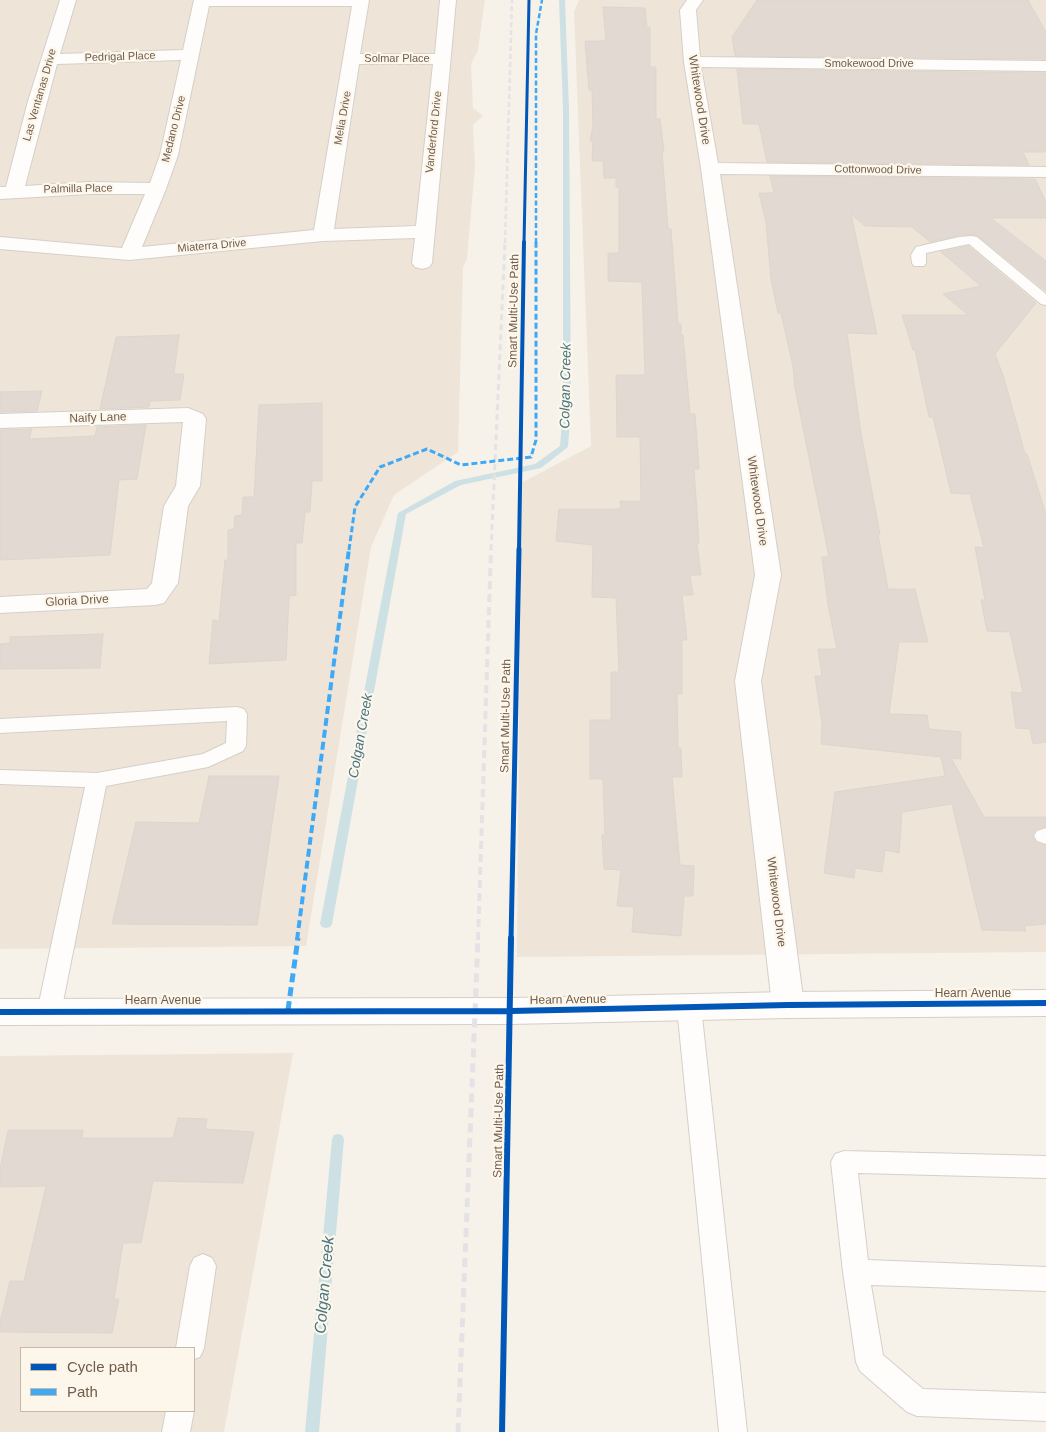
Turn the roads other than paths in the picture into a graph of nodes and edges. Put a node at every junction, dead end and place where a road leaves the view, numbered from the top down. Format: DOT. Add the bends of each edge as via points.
graph roads {
  1 [pos="68,0"];
  2 [pos="202,0"];
  3 [pos="448,0"];
  4 [pos="695,0"];
  5 [pos="361,1"];
  6 [pos="191,55"];
  7 [pos="50,59"];
  8 [pos="353,59"];
  9 [pos="442,59"];
  10 [pos="692,62"];
  11 [pos="1046,66"];
  12 [pos="710,168"];
  13 [pos="1046,172"];
  14 [pos="157,189"];
  15 [pos="7,192"];
  16 [pos="424,232"];
  17 [pos="323,235"];
  18 [pos="0,243"];
  19 [pos="129,254"];
  20 [pos="422,263"];
  21 [pos="919,263"];
  22 [pos="1046,301"];
  23 [pos="0,422"];
  24 [pos="155,597"];
  25 [pos="0,605"];
  26 [pos="0,726"];
  27 [pos="0,778"];
  28 [pos="97,780"];
  29 [pos="1046,1003"];
  30 [pos="788,1005"];
  31 [pos="689,1007"];
  32 [pos="0,1012"];
  33 [pos="49,1012"];
  34 [pos="1046,1167"];
  35 [pos="203,1266"];
  36 [pos="856,1272"];
  37 [pos="1046,1279"];
  38 [pos="190,1347"];
  39 [pos="1046,1407"];
  40 [pos="180,1412"];
  41 [pos="176,1432"];
  42 [pos="733,1432"];
  1 -- 7 [label="street, Las Ventanas Drive"];
  2 -- 5 [label="street"];
  2 -- 6 [label="street, Medano Drive"];
  3 -- 9 [label="street, Vanderford Drive"];
  4 -- 10 [label="street, Whitewood Drive" via="688,10"];
  5 -- 8 [label="street, Melia Drive"];
  6 -- 7 [label="street, Pedrigal Place"];
  6 -- 14 [label="street, Medano Drive" via="169,155"];
  7 -- 15 [label="street, Las Ventanas Drive"];
  8 -- 9 [label="street, Solmar Place"];
  8 -- 17 [label="street, Melia Drive"];
  9 -- 16 [label="street, Vanderford Drive"];
  10 -- 11 [label="street, Smokewood Drive"];
  10 -- 12 [label="street, Whitewood Drive"];
  12 -- 13 [label="street, Cottonwood Drive"];
  12 -- 30 [label="street, Whitewood Drive" via="768,575 748,682"];
  14 -- 15 [label="street, Palmilla Place"];
  14 -- 19 [label="street, Medano Drive"];
  16 -- 17 [label="street, Miaterra Drive"];
  16 -- 20 [label="street, Vanderford Drive"];
  17 -- 19 [label="street, Miaterra Drive"];
  18 -- 19 [label="street, Miaterra Drive"];
  21 -- 22 [label="lane" via="921,250 972,240"];
  23 -- 24 [label="street, Naify Lane" via="188,415 194,419 188,486 176,506 166,583"];
  24 -- 25 [label="street, Gloria Drive"];
  26 -- 28 [label="lane" via="237,714 236,746 208,760"];
  27 -- 28 [label="lane"];
  28 -- 33 [label="lane"];
  29 -- 30 [label="street, Hearn Avenue"];
  30 -- 31 [label="street, Hearn Avenue"];
  31 -- 33 [label="street, Hearn Avenue" via="511,1011"];
  31 -- 42 [label="lane"];
  32 -- 33 [label="street, Hearn Avenue"];
  34 -- 36 [label="lane" via="844,1162"];
  35 -- 38 [label="lane"];
  36 -- 37 [label="lane"];
  36 -- 39 [label="lane" via="870,1362 917,1402"];
  40 -- 41 [label="lane"];
}
